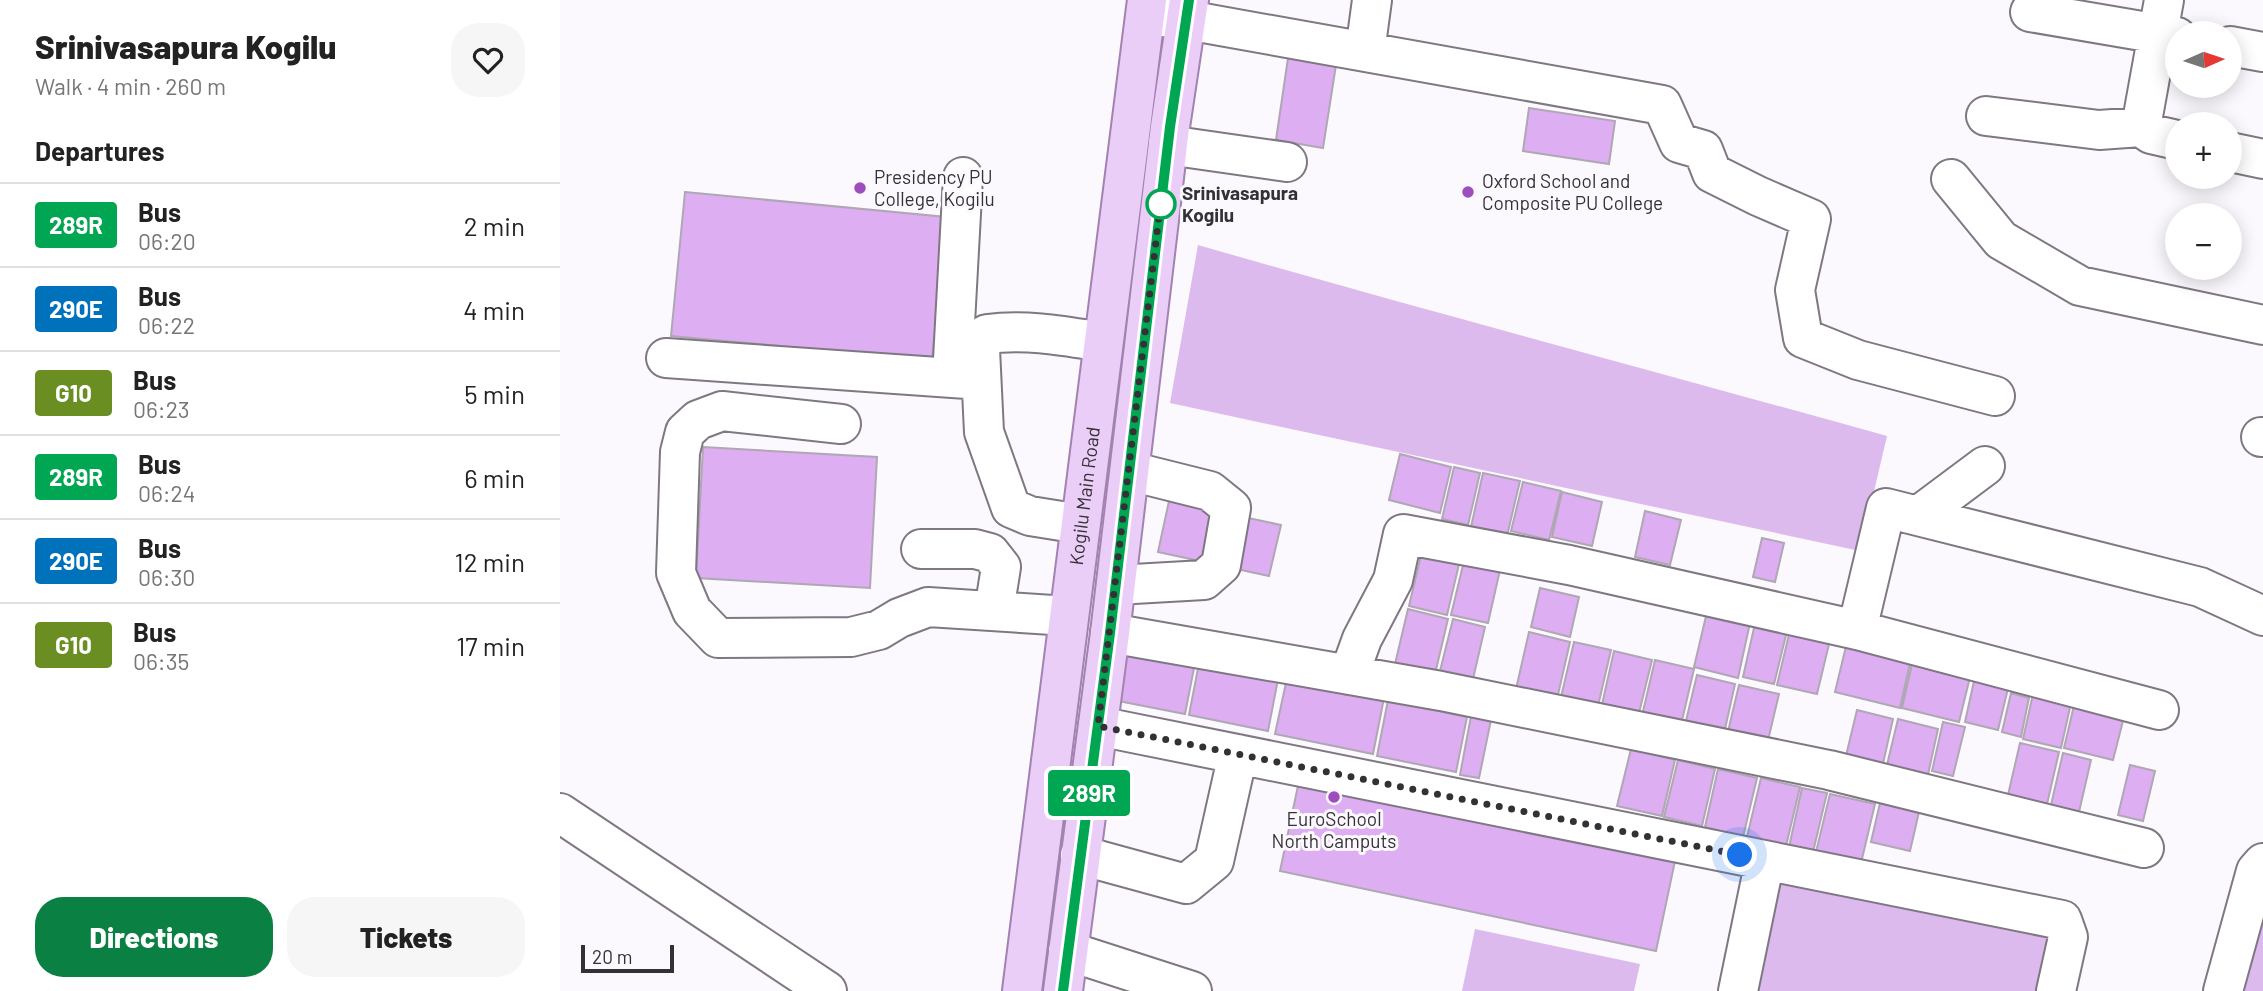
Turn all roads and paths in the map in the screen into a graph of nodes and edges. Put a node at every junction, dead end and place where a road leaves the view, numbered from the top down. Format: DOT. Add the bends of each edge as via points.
graph roads {
  1 [pos="1372,0"];
  2 [pos="1147,8"];
  3 [pos="1188,10"];
  4 [pos="2031,12"];
  5 [pos="2165,23"];
  6 [pos="2165,27"];
  7 [pos="2242,48"];
  8 [pos="1365,52"];
  9 [pos="2263,52"];
  10 [pos="1986,116"];
  11 [pos="2141,127"];
  12 [pos="2165,138"];
  13 [pos="1168,145"];
  14 [pos="2242,155"];
  15 [pos="2263,159"];
  16 [pos="1287,162"];
  17 [pos="963,177"];
  18 [pos="1951,179"];
  19 [pos="2263,325"];
  20 [pos="1102,342"];
  21 [pos="666,358"];
  22 [pos="966,379"];
  23 [pos="1995,396"];
  24 [pos="841,424"];
  25 [pos="1985,466"];
  26 [pos="1130,471"];
  27 [pos="1918,516"];
  28 [pos="1080,524"];
  29 [pos="921,549"];
  30 [pos="1116,586"];
  31 [pos="994,611"];
  32 [pos="1069,616"];
  33 [pos="2263,616"];
  34 [pos="1857,631"];
  35 [pos="1110,633"];
  36 [pos="1349,675"];
  37 [pos="2159,710"];
  38 [pos="1098,726"];
  39 [pos="1238,754"];
  40 [pos="560,813"];
  41 [pos="2144,848"];
  42 [pos="1080,855"];
  43 [pos="1765,860"];
  44 [pos="2263,863"];
  45 [pos="1068,951"];
  46 [pos="827,991"];
  47 [pos="1021,991"];
  48 [pos="1063,991"];
  49 [pos="1192,991"];
  50 [pos="1738,991"];
  51 [pos="2056,991"];
  52 [pos="2223,991"];
  1 -- 8 [label="street"];
  2 -- 3 [label="street"];
  2 -- 20 [label="main road, Kogilu Main Road"];
  3 -- 8 [label="street"];
  3 -- 13 [label="main road"];
  4 -- 5 [label="street"];
  6 -- 11 [label="street"];
  7 -- 9 [label="street"];
  8 -- 23 [label="street" via="1662,105 1679,143 1703,150 1712,173 1811,219 1795,290 1803,338 1858,360"];
  10 -- 11 [label="street" via="2099,130"];
  11 -- 12 [label="street"];
  13 -- 16 [label="street"];
  13 -- 26 [label="main road"];
  14 -- 15 [label="street"];
  17 -- 22 [label="street"];
  18 -- 19 [label="street" via="2001,240 2080,286"];
  20 -- 22 [label="street" via="1012,331 988,334"];
  20 -- 28 [label="main road, Kogilu Main Road"];
  21 -- 22 [label="street"];
  22 -- 28 [label="street" via="1011,508 1030,516"];
  24 -- 31 [label="street" via="722,411 698,420 685,432 680,452 676,573 692,611 718,638 851,637 879,630 929,607"];
  25 -- 27 [label="street"];
  26 -- 30 [label="main road"];
  26 -- 30 [label="street" via="1210,491 1231,508 1220,565 1203,580"];
  27 -- 33 [label="street" via="2200,587"];
  27 -- 34 [label="street" via="1886,508"];
  28 -- 32 [label="main road, Kogilu Main Road"];
  29 -- 31 [label="street" via="990,553 1001,567"];
  30 -- 35 [label="main road"];
  31 -- 32 [label="street"];
  32 -- 47 [label="main road, Kogilu Main Road"];
  34 -- 36 [label="street" via="1569,565 1403,534 1393,580"];
  34 -- 37 [label="street"];
  35 -- 36 [label="street"];
  35 -- 38 [label="main road"];
  36 -- 41 [label="street" via="1829,770"];
  38 -- 39 [label="street"];
  38 -- 42 [label="main road"];
  39 -- 42 [label="street" via="1214,861 1186,884"];
  39 -- 43 [label="street"];
  40 -- 46 [label="street"];
  42 -- 45 [label="main road"];
  43 -- 50 [label="street"];
  43 -- 51 [label="street" via="2062,920 2068,937"];
  44 -- 52 [label="street" via="2256,870"];
  45 -- 48 [label="main road"];
  45 -- 49 [label="street"];
}
